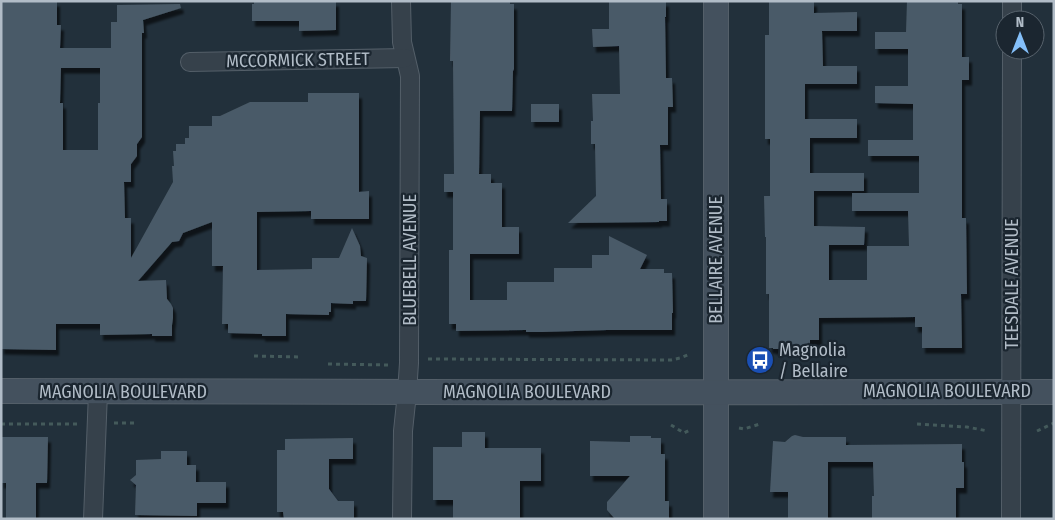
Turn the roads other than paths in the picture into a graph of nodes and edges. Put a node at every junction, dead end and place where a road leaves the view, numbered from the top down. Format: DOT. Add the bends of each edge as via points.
graph roads {
  1 [pos="402,1"];
  2 [pos="716,1"];
  3 [pos="406,58"];
  4 [pos="1012,60"];
  5 [pos="190,62"];
  6 [pos="1,391"];
  7 [pos="717,391"];
  8 [pos="98,392"];
  9 [pos="1012,392"];
  10 [pos="1054,392"];
  11 [pos="408,393"];
  12 [pos="93,519"];
  13 [pos="402,519"];
  14 [pos="716,519"];
  15 [pos="1012,519"];
  1 -- 3 [label="street, BLUEBELL AVENUE" via="402,42"];
  2 -- 7 [label="main road, BELLAIRE AVENUE"];
  3 -- 5 [label="street, MCCORMICK STREET"];
  3 -- 11 [label="street, BLUEBELL AVENUE" via="410,76"];
  4 -- 9 [label="street, TEESDALE AVENUE"];
  6 -- 8 [label="main road, MAGNOLIA BOULEVARD"];
  7 -- 9 [label="main road, MAGNOLIA BOULEVARD"];
  7 -- 11 [label="main road, MAGNOLIA BOULEVARD"];
  7 -- 14 [label="main road, BELLAIRE AVENUE"];
  8 -- 11 [label="main road, MAGNOLIA BOULEVARD"];
  8 -- 12 [label="street"];
  9 -- 10 [label="main road, MAGNOLIA BOULEVARD"];
  9 -- 15 [label="street, TEESDALE AVENUE"];
  11 -- 13 [label="street, BLUEBELL AVENUE" via="403,430"];
}
